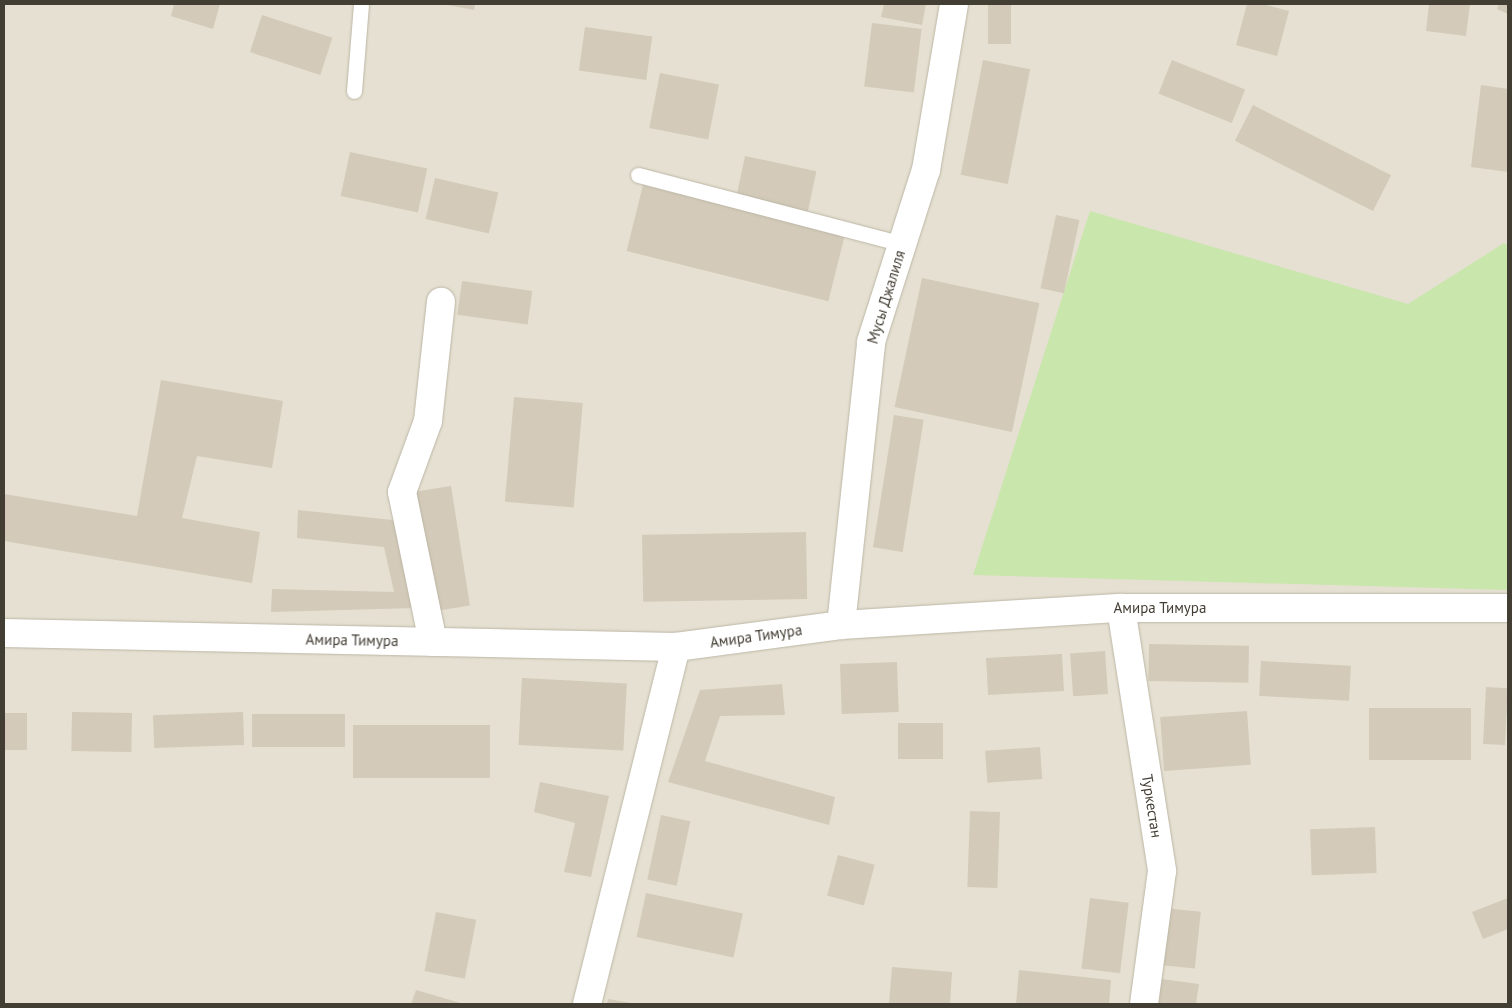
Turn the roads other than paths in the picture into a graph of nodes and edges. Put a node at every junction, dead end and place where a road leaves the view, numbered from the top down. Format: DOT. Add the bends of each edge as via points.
graph roads {
  1 [pos="361,4"];
  2 [pos="954,4"];
  3 [pos="354,91"];
  4 [pos="638,174"];
  5 [pos="902,244"];
  6 [pos="441,302"];
  7 [pos="1121,608"];
  8 [pos="1508,608"];
  9 [pos="841,625"];
  10 [pos="4,633"];
  11 [pos="433,642"];
  12 [pos="676,647"];
  13 [pos="587,1004"];
  14 [pos="1144,1004"];
  1 -- 3 [label="lane"];
  2 -- 5 [label="street, Мусы Джалиля" via="926,170"];
  4 -- 5 [label="lane"];
  5 -- 9 [label="street, Мусы Джалиля" via="871,342"];
  6 -- 11 [label="street" via="428,421 402,492"];
  7 -- 8 [label="street, Амира Тимура"];
  7 -- 9 [label="street, Амира Тимура"];
  7 -- 14 [label="street, Туркестан" via="1162,871"];
  9 -- 12 [label="street, Амира Тимура"];
  10 -- 11 [label="street, Амира Тимура"];
  11 -- 12 [label="street, Амира Тимура"];
  12 -- 13 [label="street"];
}
